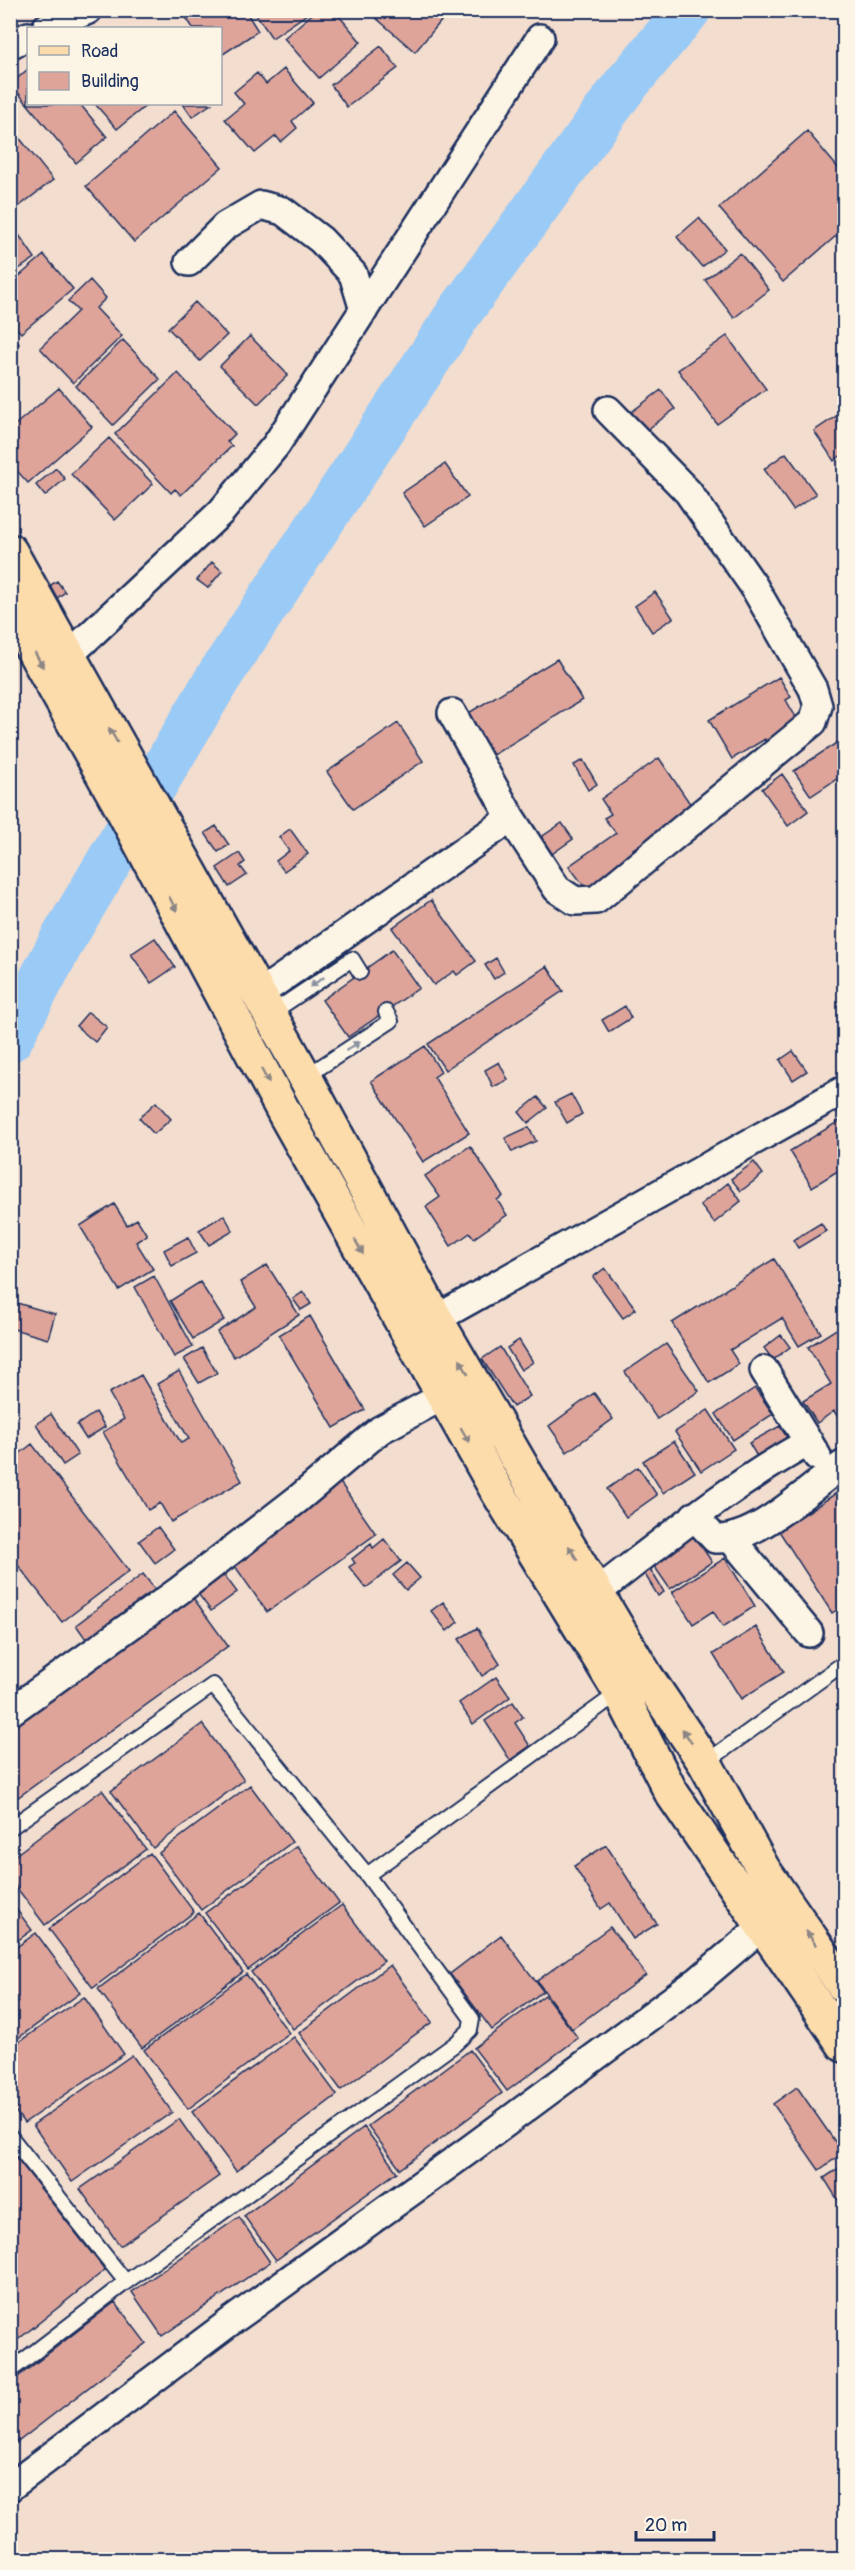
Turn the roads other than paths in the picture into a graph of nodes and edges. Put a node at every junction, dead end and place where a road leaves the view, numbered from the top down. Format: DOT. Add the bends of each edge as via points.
graph roads {
  1 [pos="88,10"];
  2 [pos="48,27"];
  3 [pos="27,36"];
  4 [pos="540,38"];
  5 [pos="10,45"];
  6 [pos="189,262"];
  7 [pos="364,310"];
  8 [pos="608,410"];
  9 [pos="10,550"];
  10 [pos="10,609"];
  11 [pos="68,656"];
  12 [pos="452,713"];
  13 [pos="131,796"];
  14 [pos="512,818"];
  15 [pos="360,972"];
  16 [pos="264,1004"];
  17 [pos="386,1012"];
  18 [pos="305,1077"];
  19 [pos="844,1090"];
  20 [pos="436,1319"];
  21 [pos="764,1370"];
  22 [pos="443,1396"];
  23 [pos="810,1442"];
  24 [pos="836,1470"];
  25 [pos="694,1516"];
  26 [pos="732,1540"];
  27 [pos="596,1593"];
  28 [pos="808,1633"];
  29 [pos="844,1663"];
  30 [pos="633,1684"];
  31 [pos="10,1712"];
  32 [pos="705,1763"];
  33 [pos="10,1828"];
  34 [pos="367,1875"];
  35 [pos="791,1908"];
  36 [pos="764,1925"];
  37 [pos="844,1986"];
  38 [pos="844,2045"];
  39 [pos="11,2138"];
  40 [pos="126,2282"];
  41 [pos="10,2371"];
  42 [pos="10,2487"];
  1 -- 2 [label="street"];
  3 -- 5 [label="street"];
  4 -- 7 [label="street"];
  6 -- 7 [label="street" via="225,226 261,205 283,211 321,240 353,274"];
  7 -- 11 [label="street" via="276,445 221,512"];
  8 -- 14 [label="street" via="688,492 753,585 813,689 818,706 813,722 596,900 575,901 557,889"];
  9 -- 11 [label="main road"];
  10 -- 13 [label="main road, one-way"];
  13 -- 11 [label="main road, one-way"];
  12 -- 14 [label="street"];
  13 -- 16 [label="main road" via="165,826"];
  13 -- 22 [label="main road, one-way" via="145,852 286,1116"];
  14 -- 16 [label="street"];
  15 -- 16 [label="lane, one-way" via="352,958"];
  16 -- 18 [label="main road"];
  18 -- 17 [label="lane, one-way" via="391,1021"];
  18 -- 20 [label="main road"];
  19 -- 20 [label="street"];
  27 -- 20 [label="main road, one-way"];
  21 -- 23 [label="street"];
  22 -- 30 [label="main road, one-way" via="559,1595"];
  22 -- 31 [label="street" via="381,1430 298,1500 180,1590"];
  23 -- 24 [label="street"];
  23 -- 25 [label="street" via="771,1463"];
  24 -- 26 [label="street" via="770,1519"];
  25 -- 26 [label="street" via="716,1539"];
  25 -- 27 [label="street"];
  26 -- 28 [label="street"];
  27 -- 30 [label="main road"];
  29 -- 32 [label="lane"];
  32 -- 30 [label="main road, one-way"];
  30 -- 34 [label="lane"];
  30 -- 36 [label="main road" via="671,1792"];
  32 -- 35 [label="main road" via="763,1869"];
  33 -- 34 [label="lane" via="213,1685"];
  34 -- 40 [label="lane" via="472,2019 470,2031"];
  35 -- 36 [label="street"];
  37 -- 35 [label="main road, one-way"];
  36 -- 38 [label="main road"];
  36 -- 42 [label="street" via="689,1987"];
  39 -- 40 [label="lane"];
  40 -- 41 [label="lane"];
}
